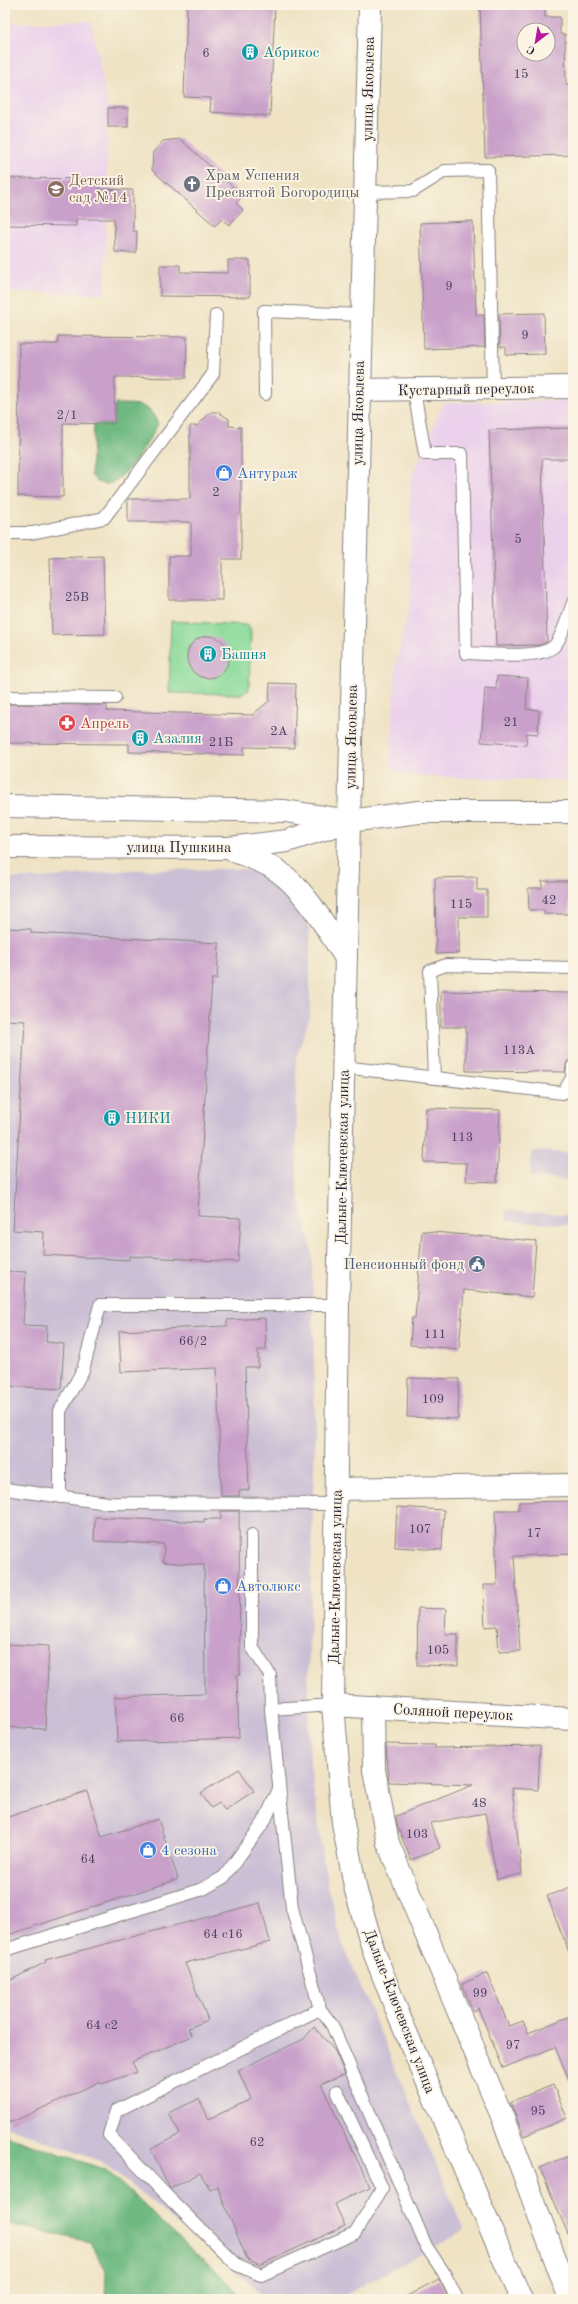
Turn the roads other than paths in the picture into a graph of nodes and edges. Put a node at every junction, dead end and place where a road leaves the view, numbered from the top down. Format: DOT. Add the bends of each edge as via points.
graph roads {
  1 [pos="370,5"];
  2 [pos="365,192"];
  3 [pos="216,315"];
  4 [pos="361,315"];
  5 [pos="573,387"];
  6 [pos="493,389"];
  7 [pos="359,390"];
  8 [pos="414,391"];
  9 [pos="265,394"];
  10 [pos="5,533"];
  11 [pos="573,603"];
  12 [pos="5,697"];
  13 [pos="115,698"];
  14 [pos="5,806"];
  15 [pos="573,812"];
  16 [pos="349,821"];
  17 [pos="5,847"];
  18 [pos="229,848"];
  19 [pos="346,958"];
  20 [pos="573,968"];
  21 [pos="573,1066"];
  22 [pos="344,1067"];
  23 [pos="434,1078"];
  24 [pos="338,1305"];
  25 [pos="573,1485"];
  26 [pos="5,1489"];
  27 [pos="60,1496"];
  28 [pos="336,1496"];
  29 [pos="252,1535"];
  30 [pos="333,1705"];
  31 [pos="271,1708"];
  32 [pos="373,1708"];
  33 [pos="573,1719"];
  34 [pos="279,1787"];
  35 [pos="5,1950"];
  36 [pos="320,2009"];
  37 [pos="337,2091"];
  38 [pos="457,2299"];
  39 [pos="521,2299"];
  40 [pos="570,2299"];
  1 -- 2 [label="main road, улица Яковлева"];
  2 -- 4 [label="main road, улица Яковлева"];
  2 -- 6 [label="lane" via="413,191 445,172 488,170"];
  3 -- 10 [label="lane" via="213,374 104,518 32,532"];
  4 -- 7 [label="main road, улица Яковлева"];
  4 -- 9 [label="lane" via="264,311"];
  5 -- 6 [label="main road, Кустарный переулок"];
  6 -- 8 [label="main road, Кустарный переулок"];
  7 -- 8 [label="main road, Кустарный переулок"];
  7 -- 16 [label="main road, улица Яковлева"];
  8 -- 11 [label="lane" via="425,454 462,454 466,653 524,655 547,650 556,645"];
  12 -- 13 [label="lane"];
  14 -- 16 [label="main road, улица Пушкина" via="285,811"];
  15 -- 16 [label="main road, улица Пушкина" via="420,812"];
  16 -- 18 [label="main road, улица Пушкина" via="287,841"];
  16 -- 19 [label="main road, Дальне-Ключевская улица"];
  17 -- 18 [label="main road, улица Пушкина"];
  18 -- 19 [label="main road" via="262,862 282,875 305,898"];
  19 -- 22 [label="main road, Дальне-Ключевская улица"];
  20 -- 23 [label="lane" via="446,965 430,971"];
  21 -- 23 [label="lane" via="572,1078 563,1093"];
  22 -- 23 [label="lane"];
  22 -- 24 [label="main road, Дальне-Ключевская улица"];
  24 -- 27 [label="lane" via="100,1305 83,1370 60,1411"];
  24 -- 28 [label="main road, Дальне-Ключевская улица"];
  25 -- 28 [label="main road"];
  26 -- 27 [label="lane"];
  27 -- 28 [label="lane" via="108,1503"];
  28 -- 30 [label="main road, Дальне-Ключевская улица"];
  29 -- 31 [label="lane" via="252,1647 270,1676"];
  30 -- 31 [label="lane"];
  30 -- 32 [label="main road, Соляной переулок"];
  30 -- 39 [label="main road, Дальне-Ключевская улица" via="343,1822 356,1891 374,1952"];
  31 -- 34 [label="lane"];
  32 -- 33 [label="main road, Соляной переулок"];
  32 -- 40 [label="main road" via="374,1770 388,1843 504,2121"];
  34 -- 35 [label="lane" via="264,1822 224,1877 203,1889"];
  34 -- 36 [label="lane" via="292,1908"];
  36 -- 37 [label="lane" via="116,2111 109,2135 237,2264 261,2275 355,2233 382,2188"];
  36 -- 38 [label="lane" via="332,2025 426,2246"];
}
